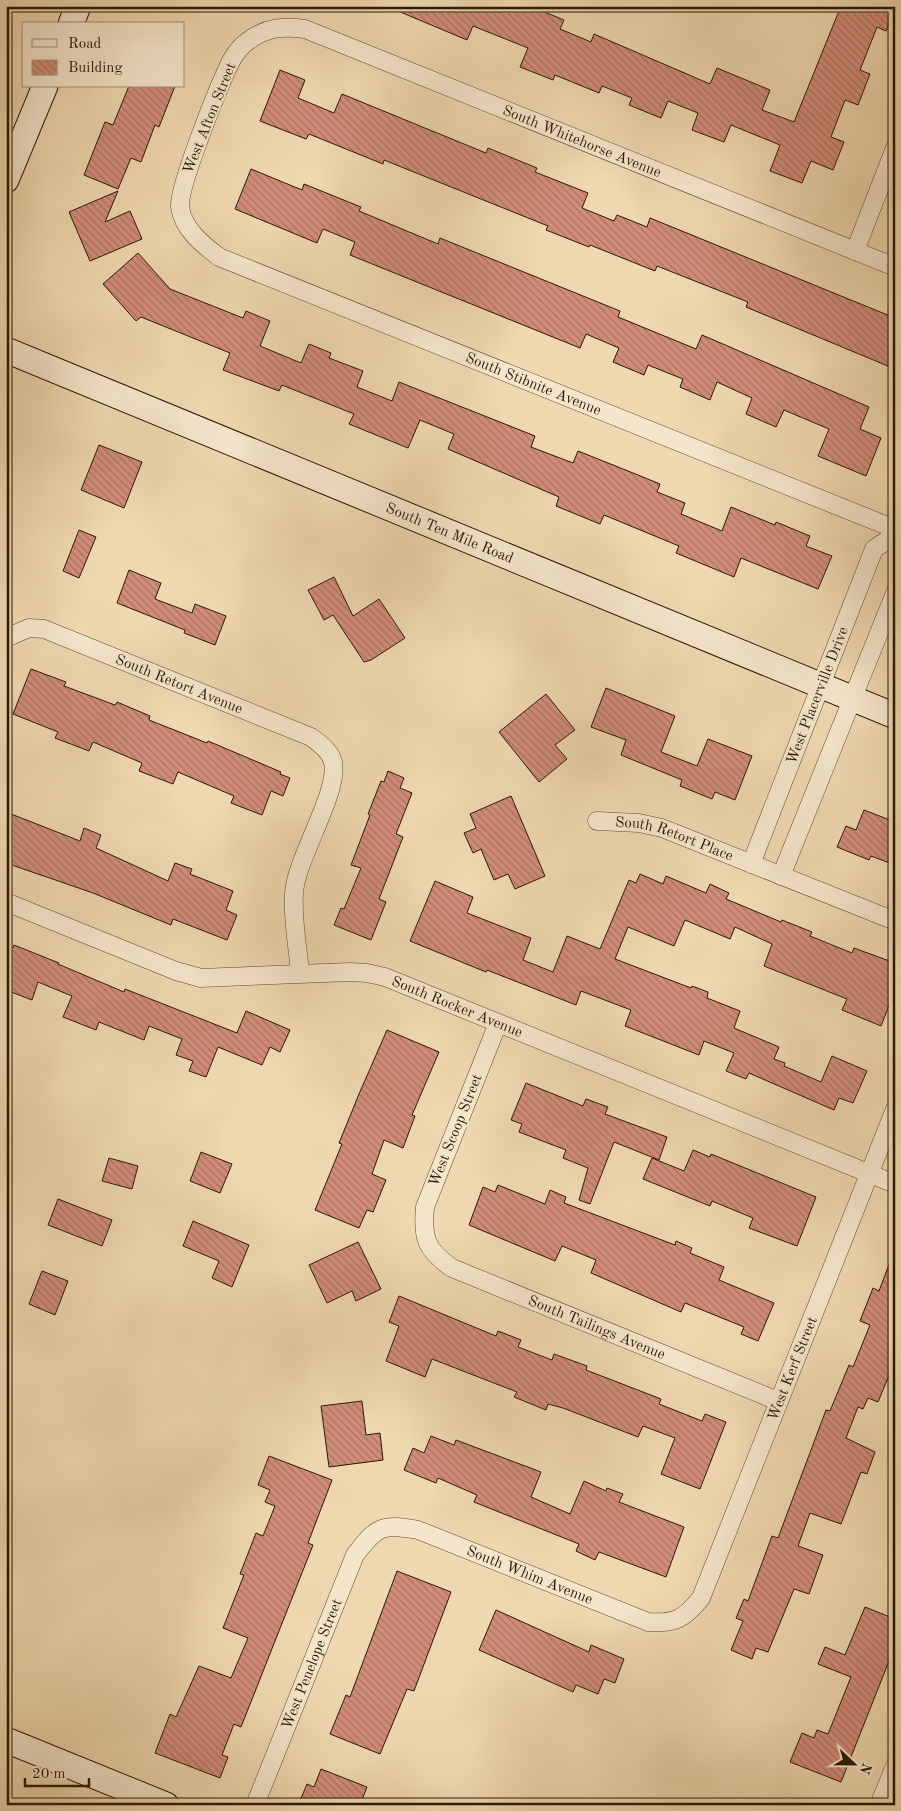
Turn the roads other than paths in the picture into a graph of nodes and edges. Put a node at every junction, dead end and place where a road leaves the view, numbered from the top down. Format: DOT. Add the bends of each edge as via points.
graph roads {
  1 [pos="78,6"];
  2 [pos="72,22"];
  3 [pos="268,29"];
  4 [pos="44,88"];
  5 [pos="895,148"];
  6 [pos="6,180"];
  7 [pos="185,223"];
  8 [pos="854,251"];
  9 [pos="895,267"];
  10 [pos="6,350"];
  11 [pos="895,529"];
  12 [pos="895,535"];
  13 [pos="895,593"];
  14 [pos="12,635"];
  15 [pos="820,685"];
  16 [pos="853,699"];
  17 [pos="895,716"];
  18 [pos="596,821"];
  19 [pos="751,864"];
  20 [pos="781,876"];
  21 [pos="6,902"];
  22 [pos="895,921"];
  23 [pos="300,973"];
  24 [pos="498,1024"];
  25 [pos="895,1109"];
  26 [pos="869,1174"];
  27 [pos="895,1184"];
  28 [pos="425,1239"];
  29 [pos="778,1401"];
  30 [pos="379,1529"];
  31 [pos="679,1620"];
  32 [pos="6,1740"];
  33 [pos="895,1766"];
  34 [pos="166,1805"];
  35 [pos="255,1805"];
  36 [pos="880,1805"];
  1 -- 2 [label="street"];
  3 -- 7 [label="street, West Afton Street" via="248,41 232,60 184,179 180,206"];
  3 -- 8 [label="street, South Whitehorse Avenue" via="286,26 306,28"];
  4 -- 6 [label="street"];
  5 -- 8 [label="street"];
  7 -- 11 [label="street, South Stibnite Avenue" via="198,241 219,257"];
  8 -- 9 [label="street, South Whitehorse Avenue"];
  10 -- 15 [label="street, South Ten Mile Road"];
  12 -- 15 [label="street, West Placerville Drive" via="874,549"];
  13 -- 16 [label="street"];
  14 -- 23 [label="street, South Retort Avenue" via="29,628 44,629 302,734 323,746 332,760 334,776 299,866 294,894"];
  15 -- 16 [label="street, South Ten Mile Road"];
  15 -- 19 [label="street, West Placerville Drive"];
  16 -- 17 [label="street, South Ten Mile Road"];
  16 -- 20 [label="street"];
  18 -- 19 [label="street, South Retort Place" via="639,823 662,828"];
  19 -- 20 [label="street"];
  20 -- 22 [label="street"];
  21 -- 23 [label="street, South Rocker Avenue" via="176,971 201,978"];
  23 -- 24 [label="street, South Rocker Avenue" via="368,973 384,977"];
  24 -- 26 [label="street, South Rocker Avenue"];
  24 -- 28 [label="street, West Scoop Street" via="425,1207"];
  25 -- 26 [label="street, West Kerf Street"];
  26 -- 27 [label="street, South Rocker Avenue"];
  26 -- 29 [label="street, West Kerf Street"];
  28 -- 29 [label="street, South Tailings Avenue" via="436,1257 452,1268"];
  29 -- 31 [label="street, West Kerf Street" via="701,1598"];
  30 -- 31 [label="street, South Whim Avenue" via="398,1526 418,1530 648,1622"];
  30 -- 35 [label="street, West Penelope Street" via="355,1555"];
  32 -- 34 [label="street"];
  33 -- 36 [label="street"];
}
